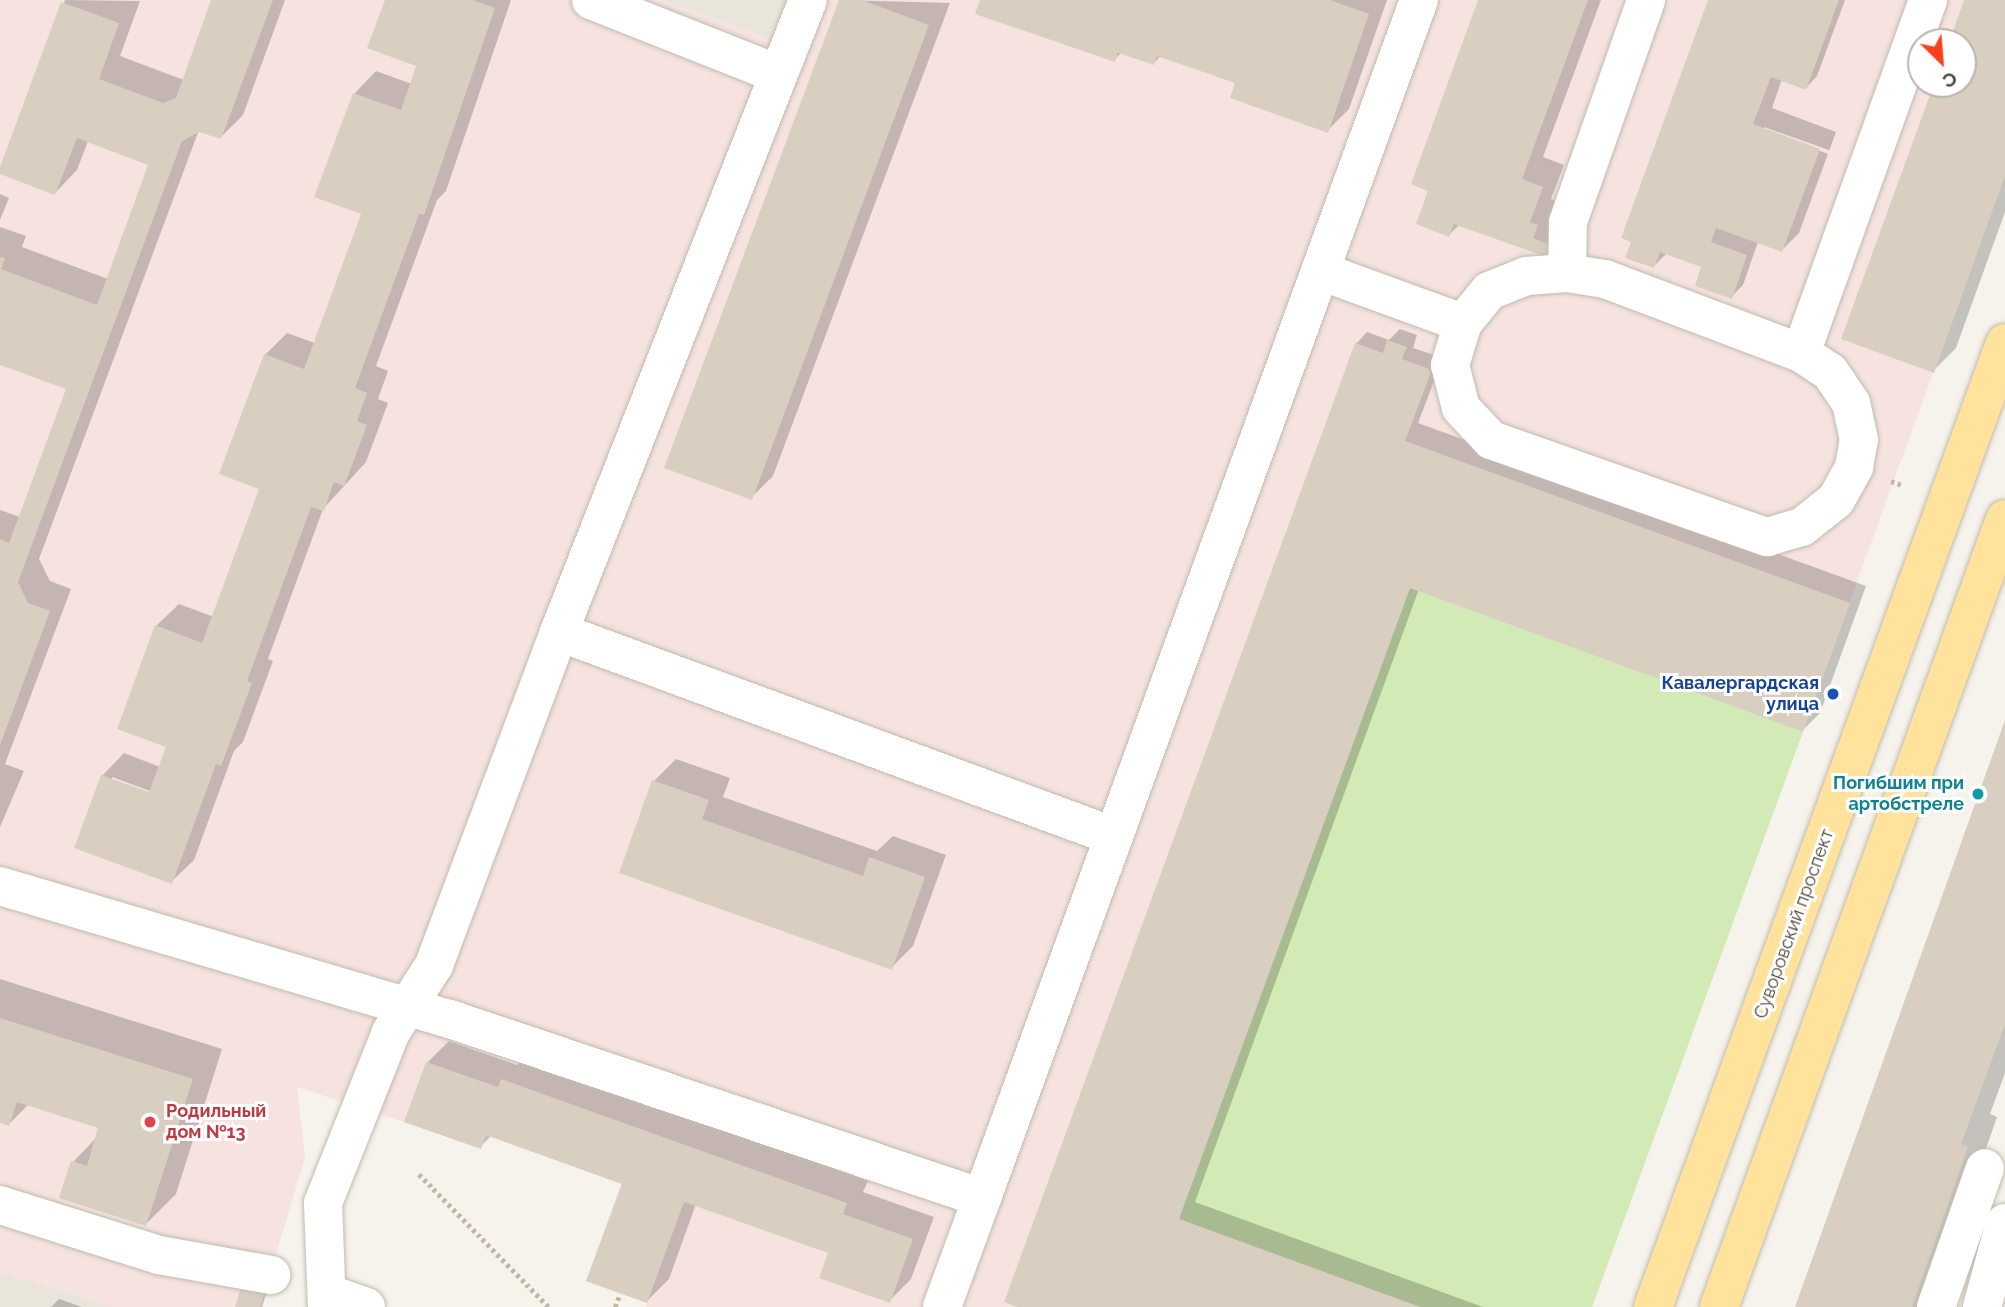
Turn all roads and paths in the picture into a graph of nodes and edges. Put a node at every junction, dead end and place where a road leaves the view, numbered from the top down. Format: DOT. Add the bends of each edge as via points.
graph roads {
  1 [pos="591,0"];
  2 [pos="807,0"];
  3 [pos="1419,0"];
  4 [pos="1646,0"];
  5 [pos="1928,0"];
  6 [pos="778,75"];
  7 [pos="1320,271"];
  8 [pos="1567,273"];
  9 [pos="1463,323"];
  10 [pos="2005,343"];
  11 [pos="1801,353"];
  12 [pos="1894,482"];
  13 [pos="1902,485"];
  14 [pos="2005,519"];
  15 [pos="559,632"];
  16 [pos="1113,836"];
  17 [pos="0,886"];
  18 [pos="406,1008"];
  19 [pos="1985,1168"];
  20 [pos="419,1174"];
  21 [pos="982,1198"];
  22 [pos="0,1205"];
  23 [pos="2005,1223"];
  24 [pos="271,1275"];
  25 [pos="620,1294"];
  26 [pos="328,1301"];
  27 [pos="366,1307"];
  28 [pos="549,1307"];
  29 [pos="615,1307"];
  30 [pos="942,1307"];
  31 [pos="1653,1307"];
  32 [pos="1719,1307"];
  33 [pos="1936,1307"];
  34 [pos="1982,1307"];
  1 -- 6 [label="street"];
  2 -- 6 [label="street"];
  3 -- 7 [label="street"];
  4 -- 8 [label="street" via="1568,222"];
  5 -- 11 [label="street"];
  6 -- 15 [label="street"];
  7 -- 9 [label="street"];
  7 -- 16 [label="street"];
  8 -- 9 [label="street" via="1526,276 1489,291"];
  8 -- 11 [label="street" via="1605,279"];
  9 -- 11 [label="street" via="1450,365 1461,408 1491,440 1767,537 1802,527 1836,500 1854,467 1859,440 1851,403 1830,372"];
  10 -- 31 [label="main road, Суворовский проспект"];
  12 -- 13 [label="path"];
  14 -- 32 [label="main road"];
  15 -- 16 [label="street"];
  15 -- 18 [label="street" via="434,965"];
  16 -- 21 [label="street"];
  17 -- 18 [label="street"];
  18 -- 21 [label="street"];
  18 -- 26 [label="street" via="391,1032 323,1203"];
  19 -- 33 [label="street"];
  20 -- 28 [label="path"];
  21 -- 30 [label="street"];
  22 -- 24 [label="street" via="159,1255"];
  23 -- 34 [label="street"];
  25 -- 29 [label="path"];
  26 -- 27 [label="street"];
}
